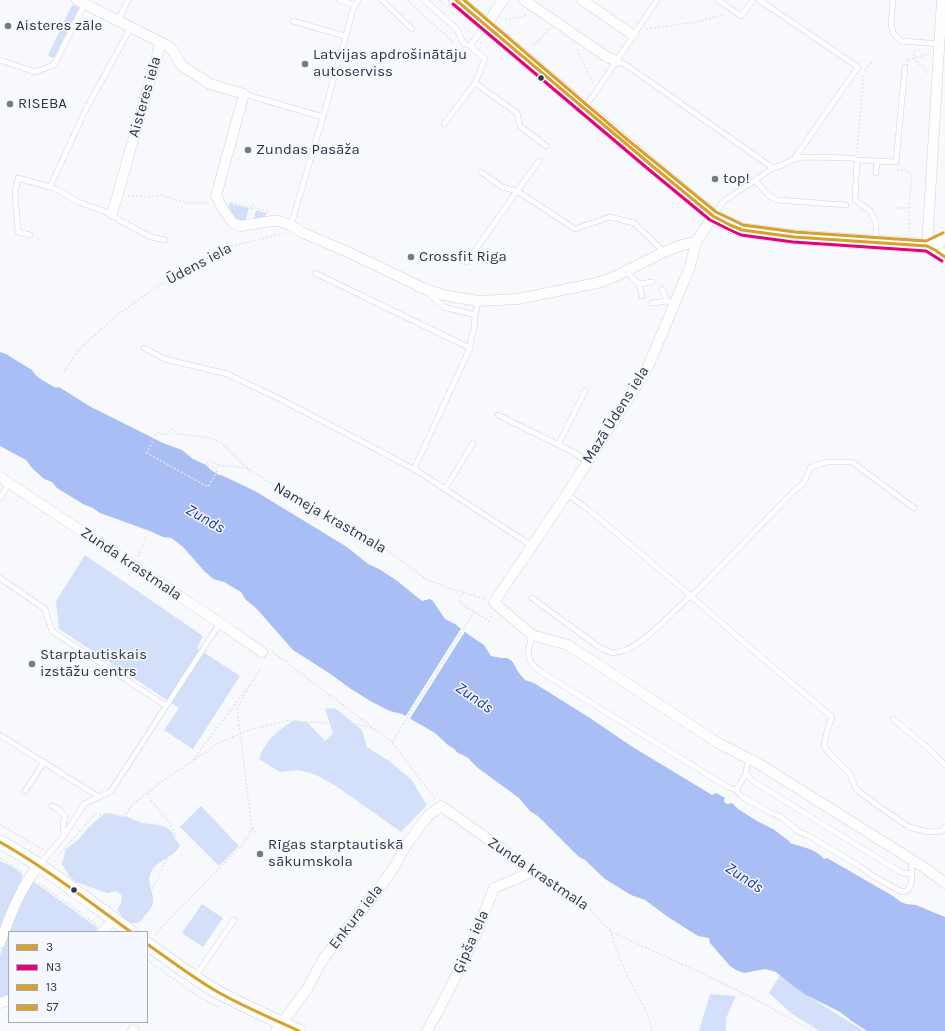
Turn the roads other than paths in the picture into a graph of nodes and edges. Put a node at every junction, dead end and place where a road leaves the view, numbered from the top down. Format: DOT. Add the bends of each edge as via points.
graph roads {
  1 [pos="128,0"];
  2 [pos="339,0"];
  3 [pos="358,0"];
  4 [pos="382,0"];
  5 [pos="424,0"];
  6 [pos="456,0"];
  7 [pos="503,0"];
  8 [pos="524,0"];
  9 [pos="582,0"];
  10 [pos="657,0"];
  11 [pos="718,0"];
  12 [pos="753,0"];
  13 [pos="759,0"];
  14 [pos="893,0"];
  15 [pos="942,0"];
  16 [pos="81,2"];
  17 [pos="355,5"];
  18 [pos="118,21"];
  19 [pos="293,21"];
  20 [pos="943,22"];
  21 [pos="486,26"];
  22 [pos="131,27"];
  23 [pos="412,29"];
  24 [pos="635,33"];
  25 [pos="345,36"];
  26 [pos="161,42"];
  27 [pos="940,44"];
  28 [pos="470,46"];
  29 [pos="0,60"];
  30 [pos="616,61"];
  31 [pos="905,67"];
  32 [pos="475,83"];
  33 [pos="244,94"];
  34 [pos="583,108"];
  35 [pos="323,117"];
  36 [pos="444,124"];
  37 [pos="546,146"];
  38 [pos="794,159"];
  39 [pos="857,160"];
  40 [pos="539,161"];
  41 [pos="877,161"];
  42 [pos="773,168"];
  43 [pos="481,172"];
  44 [pos="876,173"];
  45 [pos="755,180"];
  46 [pos="50,187"];
  47 [pos="517,191"];
  48 [pos="846,206"];
  49 [pos="112,214"];
  50 [pos="713,216"];
  51 [pos="291,224"];
  52 [pos="30,235"];
  53 [pos="945,238"];
  54 [pos="165,240"];
  55 [pos="696,242"];
  56 [pos="876,243"];
  57 [pos="928,246"];
  58 [pos="664,252"];
  59 [pos="945,257"];
  60 [pos="467,262"];
  61 [pos="628,270"];
  62 [pos="315,273"];
  63 [pos="652,282"];
  64 [pos="639,284"];
  65 [pos="423,288"];
  66 [pos="662,289"];
  67 [pos="642,296"];
  68 [pos="478,301"];
  69 [pos="652,303"];
  70 [pos="671,303"];
  71 [pos="475,316"];
  72 [pos="144,348"];
  73 [pos="470,348"];
  74 [pos="585,391"];
  75 [pos="498,415"];
  76 [pos="473,443"];
  77 [pos="558,444"];
  78 [pos="587,462"];
  79 [pos="414,469"];
  80 [pos="0,477"];
  81 [pos="9,483"];
  82 [pos="445,490"];
  83 [pos="566,494"];
  84 [pos="0,498"];
  85 [pos="914,508"];
  86 [pos="531,545"];
  87 [pos="0,578"];
  88 [pos="690,596"];
  89 [pos="532,598"];
  90 [pos="220,623"];
  91 [pos="532,635"];
  92 [pos="262,652"];
  93 [pos="166,706"];
  94 [pos="893,719"];
  95 [pos="0,734"];
  96 [pos="748,758"];
  97 [pos="44,762"];
  98 [pos="945,765"];
  99 [pos="746,774"];
  100 [pos="736,790"];
  101 [pos="25,791"];
  102 [pos="99,797"];
  103 [pos="52,806"];
  104 [pos="441,806"];
  105 [pos="945,827"];
  106 [pos="64,836"];
  107 [pos="0,842"];
  108 [pos="911,859"];
  109 [pos="39,865"];
  110 [pos="532,872"];
  111 [pos="912,874"];
  112 [pos="945,883"];
  113 [pos="113,919"];
  114 [pos="234,920"];
  115 [pos="134,927"];
  116 [pos="104,931"];
  117 [pos="150,940"];
  118 [pos="0,943"];
  119 [pos="194,977"];
  120 [pos="279,1027"];
  121 [pos="299,1031"];
  122 [pos="427,1031"];
  1 -- 18 [label="lane"];
  2 -- 17 [label="lane"];
  3 -- 17 [label="lane"];
  4 -- 23 [label="lane"];
  5 -- 28 [label="lane" via="456,29 463,43"];
  6 -- 21 [label="main road"];
  7 -- 21 [label="street"];
  8 -- 30 [label="street"];
  9 -- 24 [label="street"];
  10 -- 24 [label="lane"];
  11 -- 12 [label="lane" via="741,16"];
  13 -- 38 [label="lane" via="858,67"];
  14 -- 27 [label="lane" via="892,33 901,41"];
  15 -- 20 [label="street"];
  16 -- 18 [label="street, Aisteres iela"];
  16 -- 29 [label="lane" via="54,65 35,72"];
  17 -- 25 [label="lane"];
  18 -- 22 [label="street, Aisteres iela"];
  19 -- 25 [label="lane"];
  20 -- 27 [label="street"];
  21 -- 28 [label="lane"];
  21 -- 34 [label="main road"];
  22 -- 26 [label="street, Aisteres iela"];
  22 -- 46 [label="lane" via="86,109"];
  24 -- 30 [label="lane"];
  25 -- 35 [label="lane"];
  26 -- 33 [label="street" via="170,47 182,66 210,84"];
  26 -- 49 [label="street, Aisteres iela"];
  27 -- 57 [label="street"];
  28 -- 32 [label="lane" via="485,59"];
  30 -- 34 [label="lane"];
  30 -- 42 [label="lane" via="626,65"];
  31 -- 41 [label="lane" via="896,162"];
  32 -- 36 [label="lane"];
  32 -- 37 [label="lane" via="517,113 520,126"];
  33 -- 35 [label="lane"];
  33 -- 51 [label="street" via="216,196 232,222 240,226 272,221"];
  34 -- 50 [label="main road"];
  35 -- 51 [label="lane"];
  38 -- 39 [label="lane"];
  38 -- 42 [label="lane"];
  39 -- 41 [label="lane"];
  39 -- 56 [label="lane" via="855,200 870,211 876,222"];
  40 -- 47 [label="lane"];
  41 -- 44 [label="lane"];
  42 -- 45 [label="lane"];
  43 -- 47 [label="lane" via="502,187"];
  45 -- 48 [label="lane" via="768,195 777,200"];
  45 -- 50 [label="lane" via="724,202"];
  46 -- 49 [label="lane" via="78,202"];
  46 -- 52 [label="lane" via="18,178 15,191 18,232"];
  47 -- 58 [label="lane" via="575,228 610,216 634,223"];
  47 -- 60 [label="lane"];
  49 -- 54 [label="lane" via="151,237"];
  50 -- 55 [label="street, Mazā Ūdens iela"];
  50 -- 56 [label="main road" via="742,230"];
  51 -- 65 [label="street" via="303,233"];
  53 -- 57 [label="street"];
  55 -- 58 [label="street"];
  55 -- 70 [label="street, Mazā Ūdens iela" via="690,267"];
  56 -- 57 [label="main road"];
  57 -- 59 [label="main road"];
  58 -- 61 [label="street"];
  61 -- 64 [label="lane"];
  61 -- 68 [label="street" via="597,283 541,295"];
  62 -- 73 [label="lane"];
  63 -- 64 [label="lane"];
  64 -- 67 [label="lane"];
  65 -- 68 [label="street" via="443,295"];
  65 -- 71 [label="lane" via="444,307"];
  66 -- 70 [label="lane"];
  68 -- 71 [label="lane"];
  69 -- 70 [label="lane"];
  70 -- 78 [label="street, Mazā Ūdens iela" via="646,369"];
  71 -- 73 [label="lane"];
  72 -- 79 [label="lane" via="165,359 227,374"];
  73 -- 79 [label="lane"];
  74 -- 77 [label="lane"];
  75 -- 77 [label="lane"];
  76 -- 82 [label="lane"];
  77 -- 78 [label="lane"];
  78 -- 83 [label="street, Mazā Ūdens iela"];
  79 -- 82 [label="lane"];
  80 -- 81 [label="street, Zunda krastmala"];
  81 -- 84 [label="lane"];
  81 -- 90 [label="street, Zunda krastmala"];
  82 -- 86 [label="lane"];
  83 -- 86 [label="street, Mazā Ūdens iela"];
  83 -- 88 [label="lane" via="589,510"];
  85 -- 88 [label="lane" via="852,462 827,462 811,467 803,484"];
  86 -- 91 [label="street, Mazā Ūdens iela" via="494,602"];
  87 -- 93 [label="lane" via="45,609 52,632"];
  88 -- 89 [label="lane" via="644,639 625,651 611,652"];
  88 -- 105 [label="lane" via="832,717 824,746 850,774 856,789 909,827 929,832 942,831"];
  90 -- 92 [label="street, Zunda krastmala"];
  90 -- 93 [label="lane"];
  91 -- 96 [label="street" via="568,645 718,744"];
  91 -- 100 [label="lane" via="527,650 535,668"];
  93 -- 102 [label="lane" via="111,791"];
  94 -- 98 [label="lane"];
  95 -- 97 [label="lane"];
  96 -- 99 [label="lane"];
  96 -- 108 [label="street"];
  97 -- 101 [label="lane"];
  97 -- 102 [label="lane"];
  99 -- 100 [label="lane"];
  99 -- 111 [label="lane" via="754,782 897,870"];
  100 -- 111 [label="lane" via="741,796 781,817 798,831 897,890 905,892 909,889 912,885"];
  102 -- 106 [label="lane" via="84,804"];
  103 -- 106 [label="lane" via="65,816"];
  104 -- 110 [label="street, Zunda krastmala"];
  104 -- 120 [label="street, Enkura iela" via="420,826 376,894 323,959 307,989"];
  106 -- 109 [label="lane"];
  107 -- 109 [label="street"];
  108 -- 111 [label="lane"];
  108 -- 112 [label="street"];
  109 -- 113 [label="street"];
  109 -- 118 [label="street" via="14,907"];
  110 -- 122 [label="street, Ģipša iela" via="494,888 462,964"];
  113 -- 115 [label="street"];
  113 -- 116 [label="street"];
  114 -- 119 [label="lane"];
  117 -- 119 [label="street"];
  119 -- 120 [label="street" via="268,1017"];
  120 -- 121 [label="street"];
}
